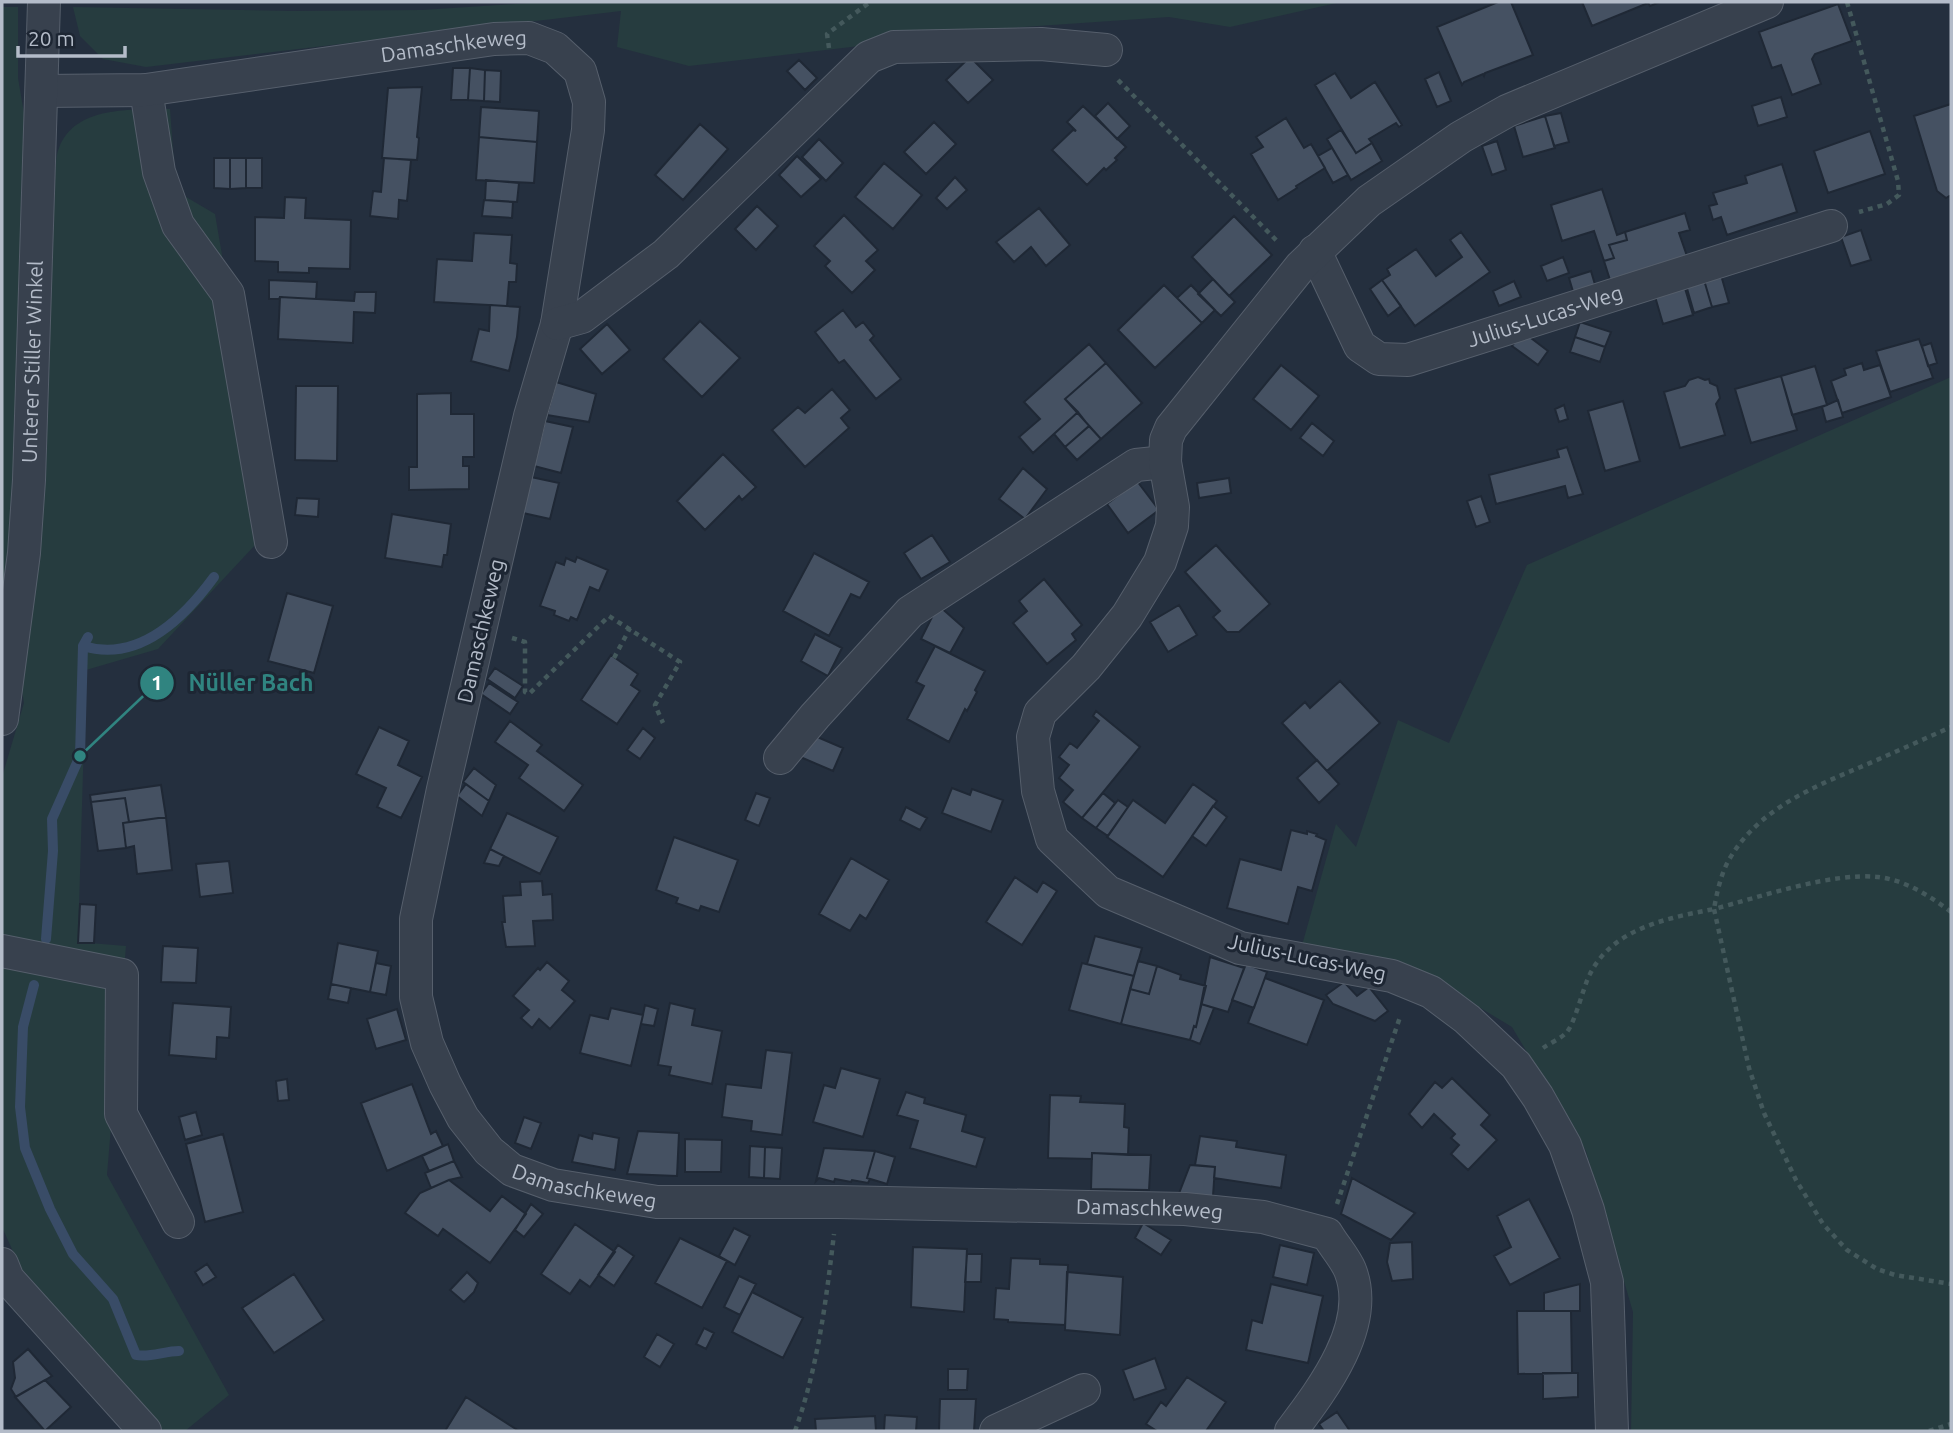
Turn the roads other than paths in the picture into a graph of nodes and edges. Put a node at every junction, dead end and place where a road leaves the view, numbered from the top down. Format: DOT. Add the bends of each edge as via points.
graph roads {
  1 [pos="44,2"];
  2 [pos="1767,2"];
  3 [pos="1107,50"];
  4 [pos="146,90"];
  5 [pos="42,91"];
  6 [pos="1831,226"];
  7 [pos="1308,258"];
  8 [pos="557,324"];
  9 [pos="1165,462"];
  10 [pos="15,479"];
  11 [pos="271,542"];
  12 [pos="2,719"];
  13 [pos="780,758"];
  14 [pos="2,951"];
  15 [pos="178,1222"];
  16 [pos="2,1264"];
  17 [pos="1084,1390"];
  18 [pos="145,1431"];
  19 [pos="996,1431"];
  20 [pos="1292,1431"];
  21 [pos="1612,1431"];
  1 -- 5 [label="street, Unterer Stiller Winkel"];
  2 -- 7 [label="street, Julius-Lucas-Weg" via="1507,111 1461,136 1369,201"];
  3 -- 8 [label="street" via="1041,44 894,47 869,57 666,254 582,317"];
  4 -- 5 [label="street, Damaschkeweg"];
  4 -- 8 [label="street, Damaschkeweg" via="494,39 528,38 555,48 580,71 589,102"];
  4 -- 11 [label="street" via="159,172 178,225 228,294"];
  5 -- 10 [label="street, Unterer Stiller Winkel"];
  6 -- 7 [label="street, Julius-Lucas-Weg" via="1408,360 1379,359 1360,346"];
  7 -- 9 [label="street, Julius-Lucas-Weg" via="1171,428"];
  8 -- 20 [label="street, Damaschkeweg" via="530,416 416,919 416,997 428,1043 463,1118 489,1151 512,1170 553,1185 657,1202 1185,1209 1262,1217 1327,1234 1350,1269 1355,1291 1353,1318 1322,1390"];
  9 -- 13 [label="street" via="1136,465 910,612"];
  9 -- 21 [label="street, Julius-Lucas-Weg" via="1173,507 1160,562 1127,616 1086,667 1040,713 1032,737 1038,791 1052,839 1108,892 1240,948 1392,976 1431,992 1516,1065 1565,1145 1607,1282"];
  10 -- 12 [label="street, Unterer Stiller Winkel" via="24,553"];
  14 -- 15 [label="street" via="122,975 121,1114"];
  16 -- 18 [label="street" via="8,1279"];
  17 -- 19 [label="street"];
}
